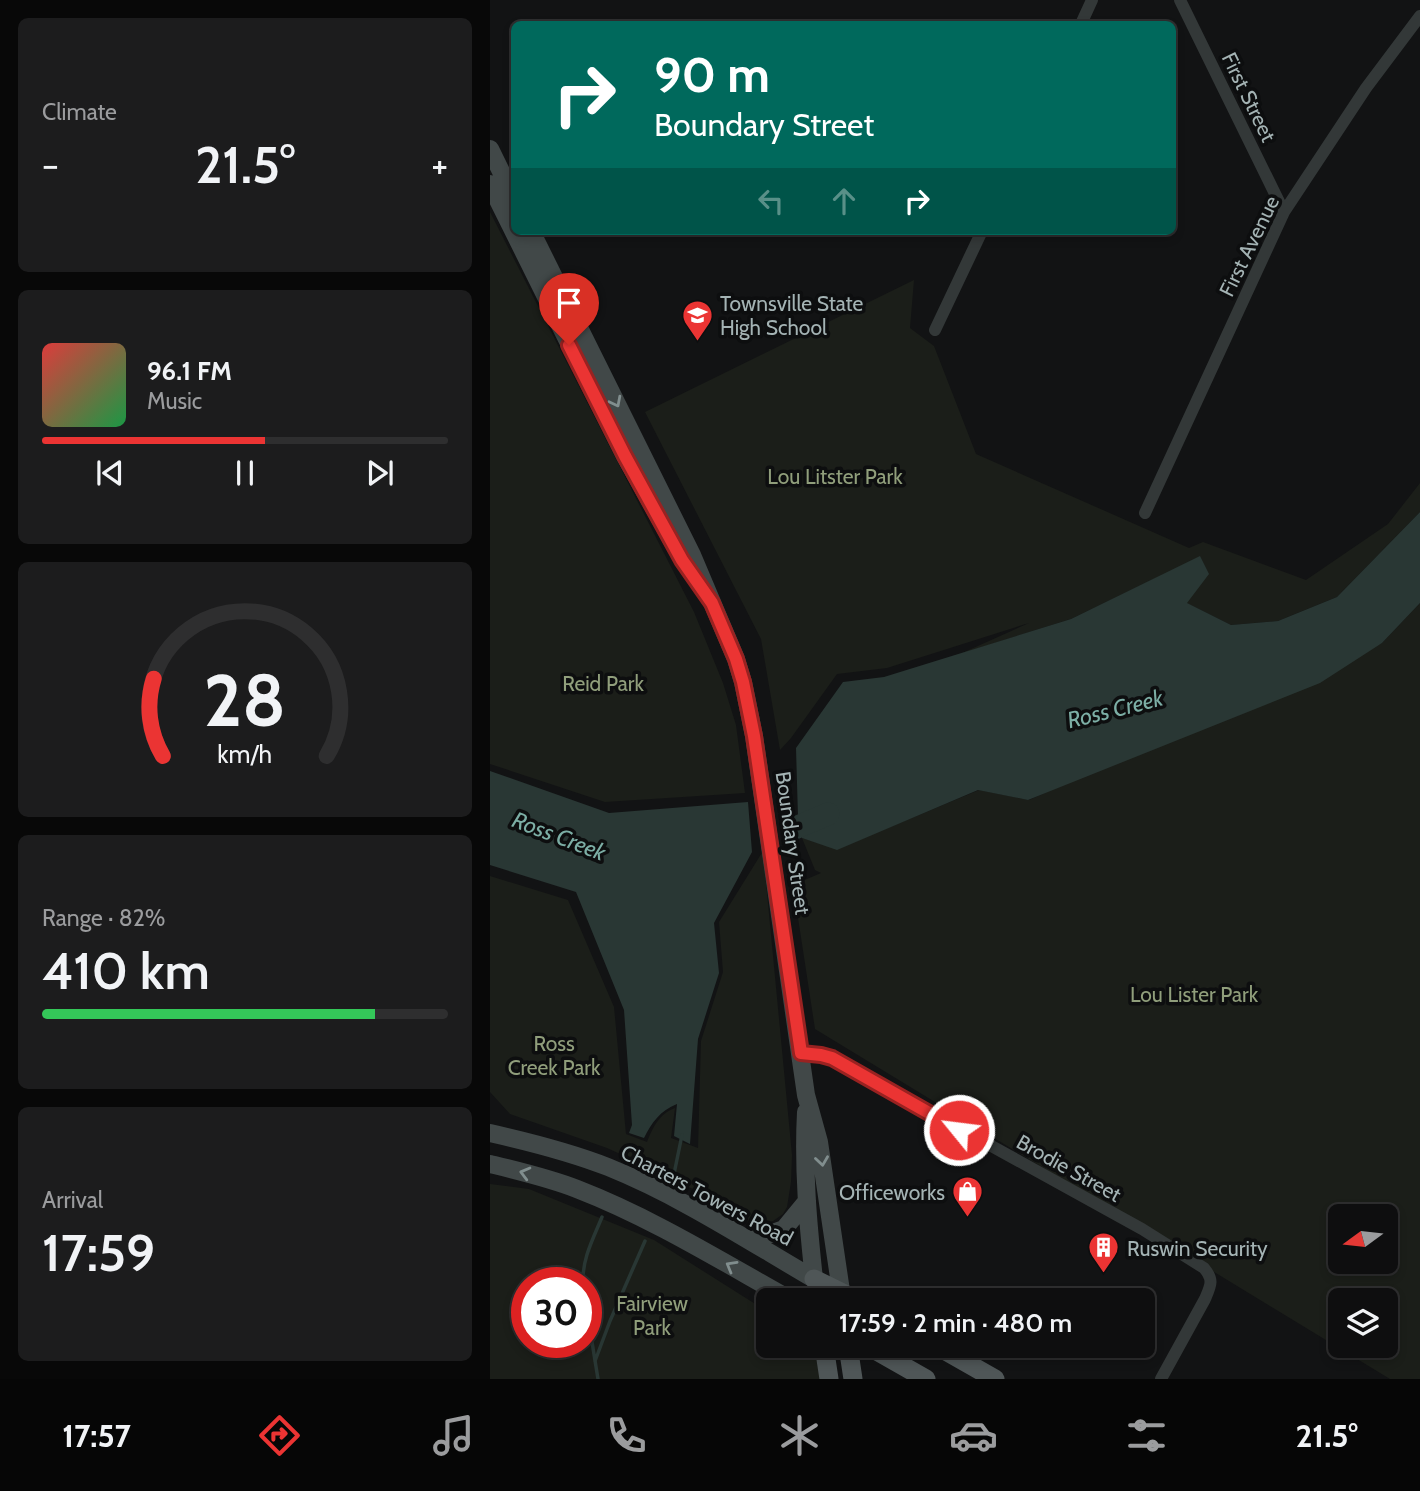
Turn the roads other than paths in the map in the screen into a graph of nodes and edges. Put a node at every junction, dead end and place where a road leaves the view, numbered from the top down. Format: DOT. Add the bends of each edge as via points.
graph roads {
  1 [pos="1092,0"];
  2 [pos="1180,0"];
  3 [pos="1420,16"];
  4 [pos="1082,21"];
  5 [pos="490,149"];
  6 [pos="490,184"];
  7 [pos="511,192"];
  8 [pos="1284,212"];
  9 [pos="511,226"];
  10 [pos="515,235"];
  11 [pos="533,235"];
  12 [pos="980,235"];
  13 [pos="935,330"];
  14 [pos="1145,513"];
  15 [pos="712,603"];
  16 [pos="801,1053"];
  17 [pos="806,1095"];
  18 [pos="490,1133"];
  19 [pos="490,1164"];
  20 [pos="807,1201"];
  21 [pos="750,1241"];
  22 [pos="814,1279"];
  23 [pos="769,1288"];
  24 [pos="815,1288"];
  25 [pos="830,1288"];
  26 [pos="844,1288"];
  27 [pos="826,1358"];
  28 [pos="850,1358"];
  29 [pos="889,1358"];
  30 [pos="958,1358"];
  31 [pos="829,1379"];
  32 [pos="853,1379"];
  33 [pos="926,1379"];
  34 [pos="995,1379"];
  35 [pos="1161,1379"];
  1 -- 4 [label="street"];
  2 -- 8 [label="street, First Street"];
  3 -- 8 [label="street, First Avenue"];
  5 -- 7 [label="main road"];
  6 -- 9 [label="main road, Boundary Street"];
  8 -- 14 [label="street, First Avenue"];
  10 -- 15 [label="main road, Boundary Street" via="625,456 682,560"];
  11 -- 15 [label="main road, Boundary Street, one-way"];
  12 -- 13 [label="street"];
  15 -- 16 [label="main road, Boundary Street" via="736,659 754,736"];
  16 -- 17 [label="main road, Boundary Street"];
  16 -- 35 [label="street, Brodie Street" via="832,1058 1204,1268 1211,1276 1208,1292"];
  17 -- 20 [label="main road, Boundary Street"];
  17 -- 26 [label="main road, Boundary Street, one-way" via="819,1142"];
  18 -- 21 [label="main road, Charters Towers Road" via="607,1167"];
  23 -- 19 [label="main road, one-way" via="618,1206 548,1179"];
  20 -- 21 [label="main road" via="783,1229"];
  20 -- 22 [label="main road, Boundary Street"];
  21 -- 22 [label="main road, Charters Towers Road"];
  22 -- 24 [label="main road"];
  22 -- 25 [label="main road, Charters Towers Road"];
  27 -- 31 [label="main road"];
  28 -- 32 [label="main road"];
  29 -- 33 [label="main road"];
  30 -- 34 [label="main road"];
}
